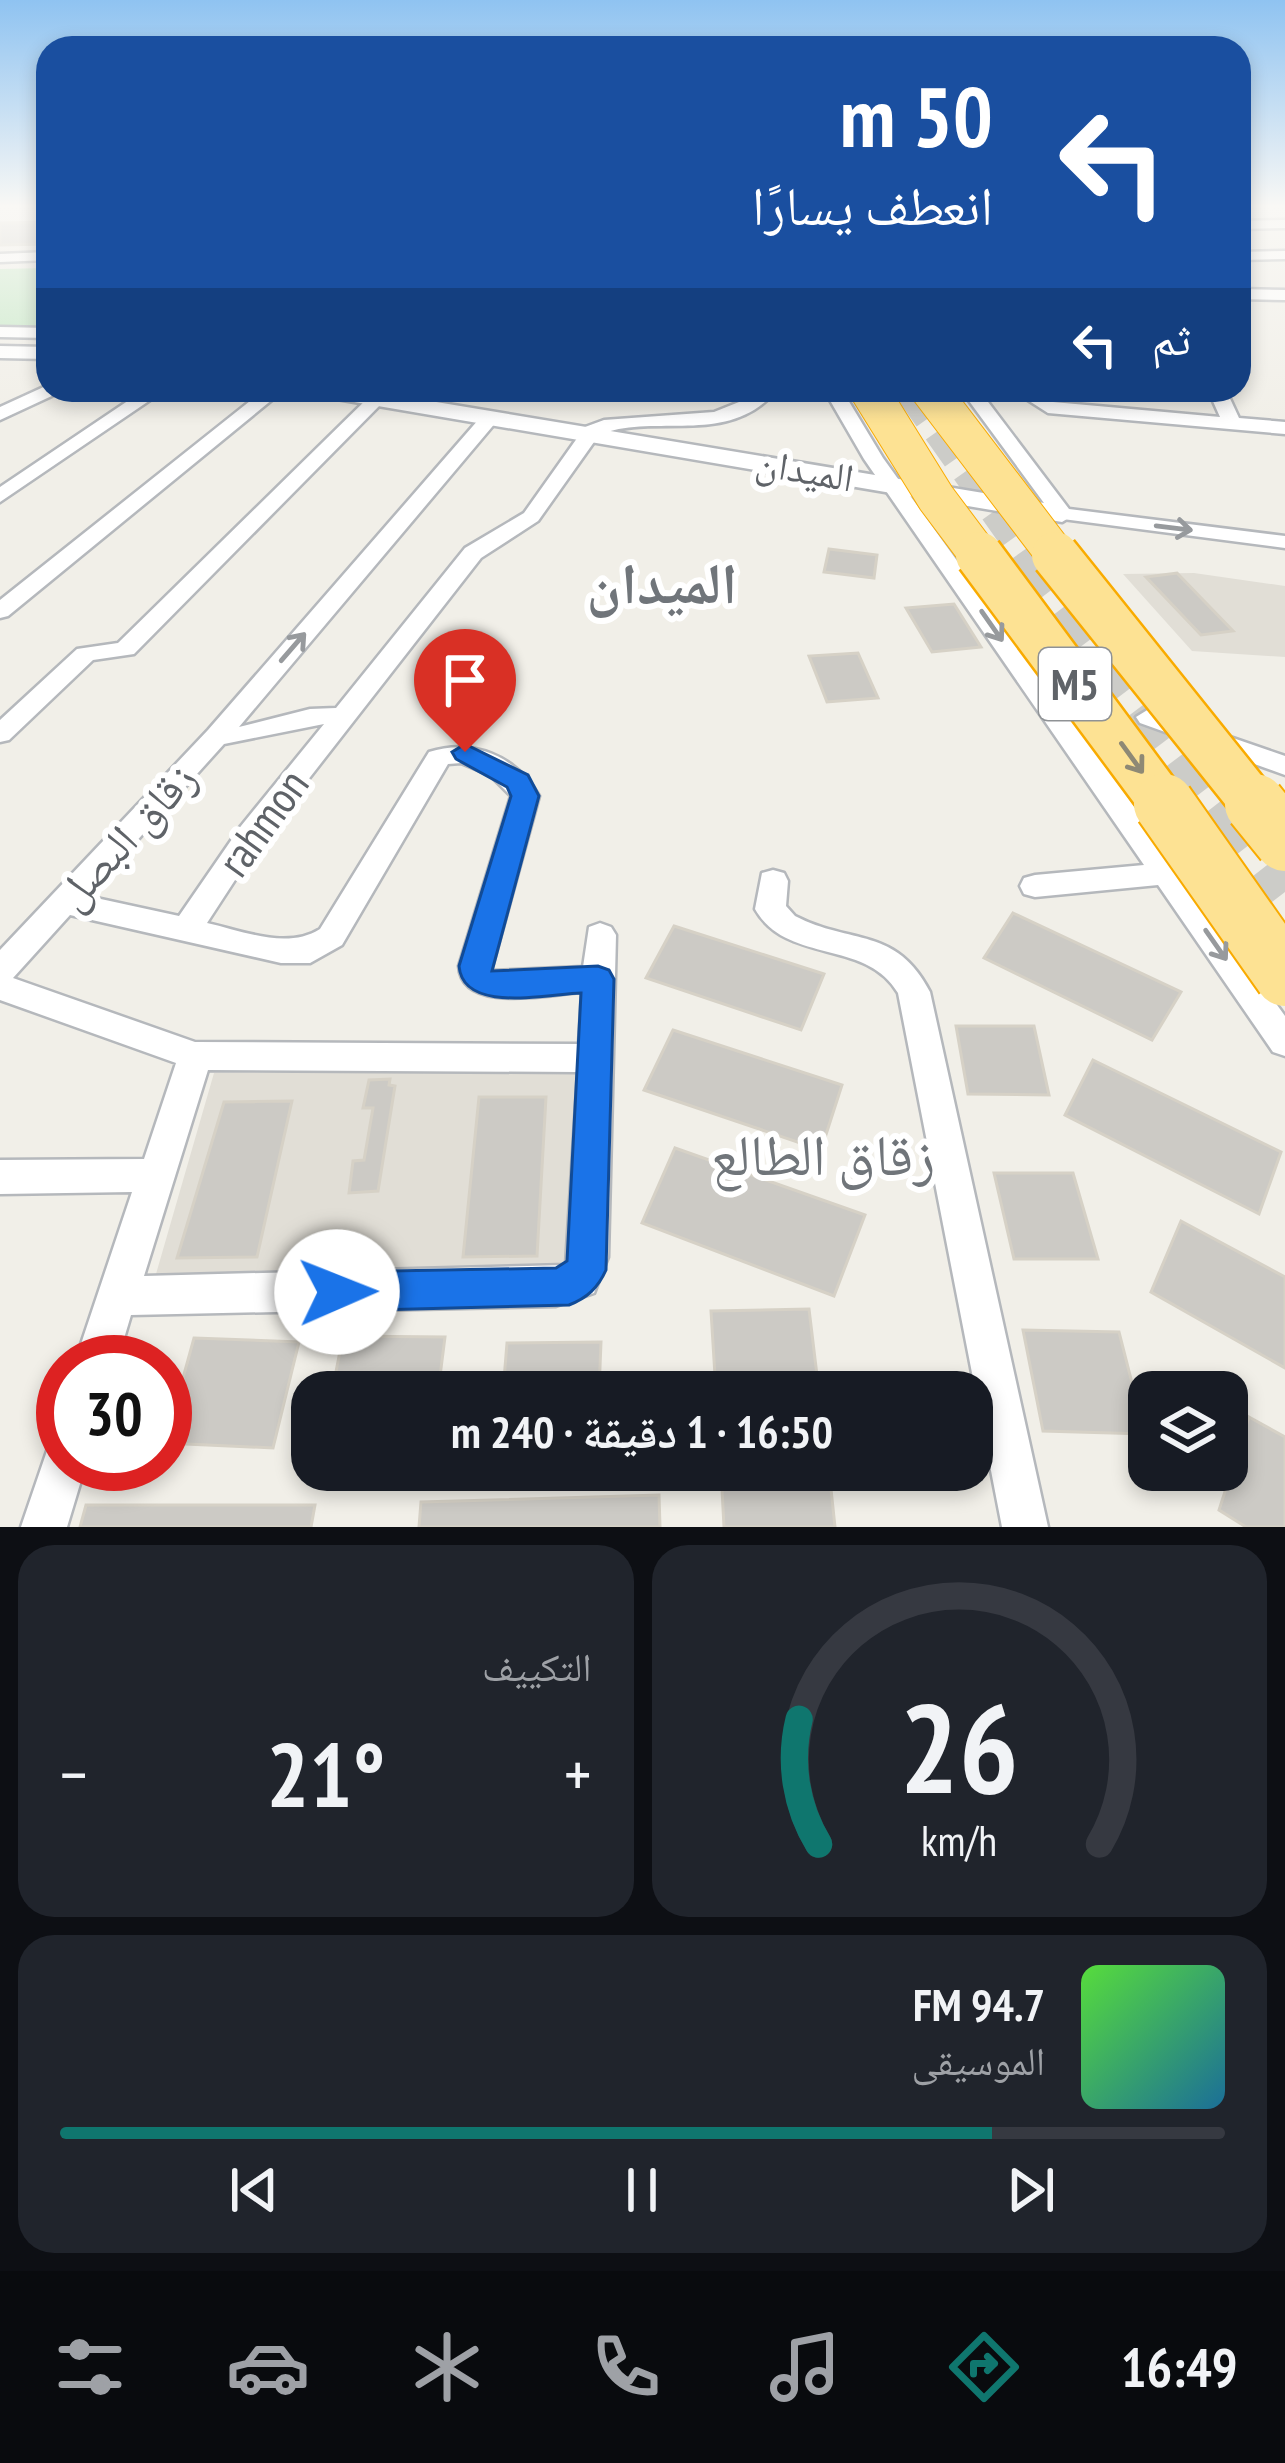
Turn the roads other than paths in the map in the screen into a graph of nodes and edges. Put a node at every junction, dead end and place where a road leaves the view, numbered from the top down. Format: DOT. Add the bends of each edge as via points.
graph roads {
  1 [pos="1251,295"];
  2 [pos="1285,296"];
  3 [pos="0,332"];
  4 [pos="36,333"];
  5 [pos="0,352"];
  6 [pos="36,353"];
  7 [pos="36,397"];
  8 [pos="138,402"];
  9 [pos="260,402"];
  10 [pos="391,402"];
  11 [pos="428,402"];
  12 [pos="753,402"];
  13 [pos="844,402"];
  14 [pos="845,402"];
  15 [pos="876,402"];
  16 [pos="939,402"];
  17 [pos="962,402"];
  18 [pos="979,402"];
  19 [pos="1040,402"];
  20 [pos="1223,402"];
  21 [pos="0,414"];
  22 [pos="494,415"];
  23 [pos="709,418"];
  24 [pos="1234,425"];
  25 [pos="1285,428"];
  26 [pos="592,431"];
  27 [pos="694,449"];
  28 [pos="893,485"];
  29 [pos="0,496"];
  30 [pos="1062,514"];
  31 [pos="1285,542"];
  32 [pos="1008,596"];
  33 [pos="1087,596"];
  34 [pos="0,611"];
  35 [pos="341,716"];
  36 [pos="1149,717"];
  37 [pos="0,734"];
  38 [pos="217,736"];
  39 [pos="1285,766"];
  40 [pos="1285,791"];
  41 [pos="1231,824"];
  42 [pos="1285,841"];
  43 [pos="1166,874"];
  44 [pos="773,881"];
  45 [pos="1035,886"];
  46 [pos="62,902"];
  47 [pos="186,930"];
  48 [pos="600,934"];
  49 [pos="0,971"];
  50 [pos="1285,976"];
  51 [pos="598,979"];
  52 [pos="0,987"];
  53 [pos="1285,1042"];
  54 [pos="195,1056"];
  55 [pos="593,1058"];
  56 [pos="154,1175"];
  57 [pos="0,1177"];
  58 [pos="117,1296"];
  59 [pos="105,1335"];
  60 [pos="55,1491"];
  61 [pos="44,1527"];
  62 [pos="1025,1527"];
  1 -- 2 [label="street"];
  3 -- 4 [label="street"];
  5 -- 6 [label="street"];
  7 -- 21 [label="street"];
  8 -- 29 [label="street"];
  9 -- 34 [label="street"];
  10 -- 37 [label="street" via="128,646 86,654"];
  11 -- 22 [label="street, الميدان"];
  12 -- 23 [label="street"];
  13 -- 28 [label="street"];
  14 -- 32 [label="highway, bridge" via="929,514"];
  15 -- 32 [label="highway, M5, bridge"];
  16 -- 33 [label="highway, M5, bridge"];
  17 -- 33 [label="highway, bridge"];
  18 -- 30 [label="street"];
  19 -- 24 [label="street"];
  20 -- 24 [label="street"];
  22 -- 26 [label="street, الميدان"];
  38 -- 22 [label="street, one-way"];
  23 -- 26 [label="street"];
  23 -- 27 [label="street"];
  24 -- 25 [label="street"];
  26 -- 27 [label="street, الميدان"];
  26 -- 35 [label="street" via="531,517 473,553"];
  27 -- 28 [label="street, الميدان"];
  28 -- 30 [label="street, الميدان"];
  28 -- 43 [label="street, one-way"];
  30 -- 31 [label="street, الميدان, one-way"];
  32 -- 50 [label="highway, M5, one-way, bridge"];
  33 -- 42 [label="highway, M5, bridge"];
  35 -- 38 [label="street, زقاق البصل"];
  35 -- 47 [label="street, rahmon"];
  36 -- 39 [label="street"];
  38 -- 46 [label="street, زقاق البصل"];
  40 -- 41 [label="street"];
  43 -- 45 [label="street"];
  43 -- 53 [label="street, one-way"];
  44 -- 62 [label="street" via="770,908 784,925 884,954 914,992"];
  46 -- 47 [label="street"];
  46 -- 49 [label="street, زقاق البصل"];
  47 -- 51 [label="street" via="296,953 323,945 434,763 456,751 518,782 525,796 476,978"];
  48 -- 51 [label="street"];
  51 -- 55 [label="street"];
  52 -- 54 [label="street"];
  54 -- 55 [label="street"];
  54 -- 56 [label="street"];
  55 -- 58 [label="street" via="589,1258 569,1286"];
  56 -- 57 [label="street"];
  56 -- 58 [label="street"];
  58 -- 59 [label="street"];
  60 -- 61 [label="street"];
}
